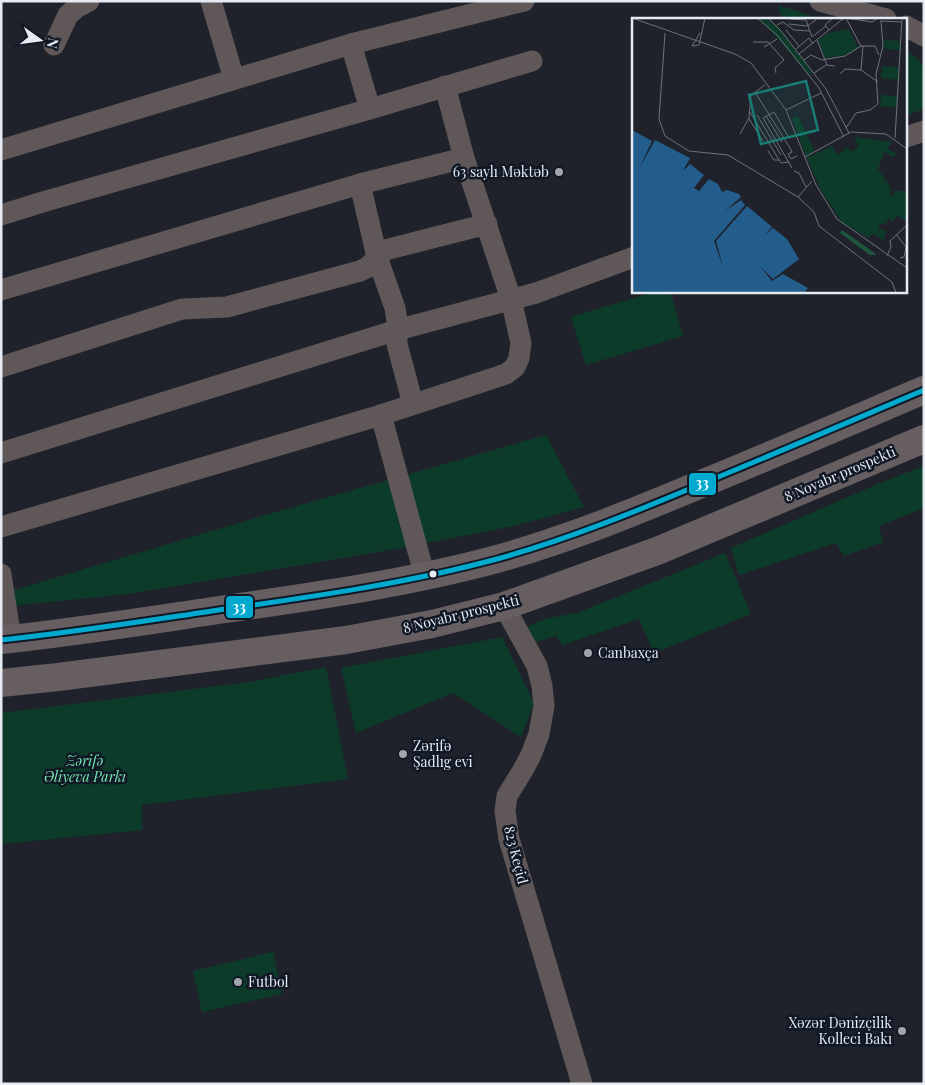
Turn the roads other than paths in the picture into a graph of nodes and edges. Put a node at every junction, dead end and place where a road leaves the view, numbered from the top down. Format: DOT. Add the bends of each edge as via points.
graph roads {
  1 [pos="89,1"];
  2 [pos="211,1"];
  3 [pos="524,1"];
  4 [pos="820,1"];
  5 [pos="882,18"];
  6 [pos="908,27"];
  7 [pos="924,36"];
  8 [pos="351,44"];
  9 [pos="54,45"];
  10 [pos="532,62"];
  11 [pos="234,79"];
  12 [pos="445,86"];
  13 [pos="370,109"];
  14 [pos="924,131"];
  15 [pos="908,136"];
  16 [pos="1,150"];
  17 [pos="464,158"];
  18 [pos="360,184"];
  19 [pos="1,215"];
  20 [pos="486,224"];
  21 [pos="377,257"];
  22 [pos="632,258"];
  23 [pos="1,290"];
  24 [pos="511,299"];
  25 [pos="397,330"];
  26 [pos="1,367"];
  27 [pos="924,390"];
  28 [pos="413,404"];
  29 [pos="380,415"];
  30 [pos="924,439"];
  31 [pos="1,453"];
  32 [pos="1,527"];
  33 [pos="1,574"];
  34 [pos="425,577"];
  35 [pos="504,606"];
  36 [pos="6,639"];
  37 [pos="1,683"];
  38 [pos="582,1084"];
  1 -- 9 [label="street" via="68,15"];
  2 -- 11 [label="street"];
  3 -- 8 [label="street"];
  4 -- 5 [label="street"];
  6 -- 7 [label="street"];
  8 -- 11 [label="street"];
  8 -- 13 [label="street"];
  10 -- 12 [label="street"];
  11 -- 16 [label="street"];
  12 -- 13 [label="street"];
  12 -- 17 [label="street"];
  13 -- 19 [label="street"];
  14 -- 15 [label="street"];
  17 -- 18 [label="street"];
  17 -- 20 [label="street"];
  18 -- 21 [label="street"];
  18 -- 23 [label="street"];
  20 -- 21 [label="street" via="385,250"];
  20 -- 24 [label="street"];
  21 -- 25 [label="street" via="395,308"];
  21 -- 26 [label="street" via="360,271 227,307 182,309"];
  22 -- 24 [label="street"];
  24 -- 25 [label="street"];
  24 -- 28 [label="street" via="521,343 515,367 506,374"];
  25 -- 28 [label="street" via="397,344"];
  25 -- 31 [label="street"];
  27 -- 34 [label="highway" via="645,508 568,537"];
  28 -- 29 [label="street"];
  29 -- 32 [label="street"];
  29 -- 34 [label="street"];
  30 -- 35 [label="highway, 8 Noyabr prospekti" via="657,551"];
  33 -- 36 [label="street"];
  34 -- 36 [label="highway" via="340,593"];
  35 -- 37 [label="highway, 8 Noyabr prospekti" via="346,640"];
  35 -- 38 [label="street, 823 Keçid" via="536,666 544,706 531,755 507,796 505,811 509,839"];
}
